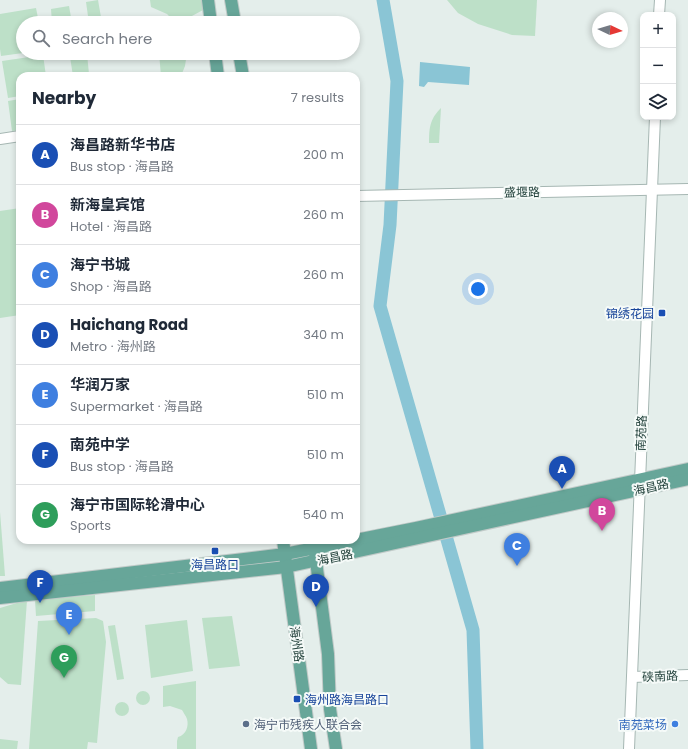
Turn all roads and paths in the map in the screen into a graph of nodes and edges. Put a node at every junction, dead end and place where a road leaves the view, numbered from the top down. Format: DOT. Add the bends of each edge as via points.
graph roads {
  1 [pos="208,0"];
  2 [pos="231,0"];
  3 [pos="660,0"];
  4 [pos="659,12"];
  5 [pos="210,16"];
  6 [pos="234,16"];
  7 [pos="216,60"];
  8 [pos="240,60"];
  9 [pos="217,72"];
  10 [pos="242,72"];
  11 [pos="655,120"];
  12 [pos="16,137"];
  13 [pos="0,139"];
  14 [pos="688,189"];
  15 [pos="652,190"];
  16 [pos="361,196"];
  17 [pos="688,468"];
  18 [pos="688,479"];
  19 [pos="640,485"];
  20 [pos="417,533"];
  21 [pos="360,539"];
  22 [pos="283,544"];
  23 [pos="314,544"];
  24 [pos="284,554"];
  25 [pos="316,561"];
  26 [pos="286,567"];
  27 [pos="0,588"];
  28 [pos="0,598"];
  29 [pos="688,676"];
  30 [pos="632,677"];
  31 [pos="311,749"];
  32 [pos="336,749"];
  33 [pos="629,749"];
  1 -- 5 [label="main road"];
  2 -- 6 [label="main road"];
  3 -- 4 [label="street"];
  7 -- 9 [label="main road"];
  8 -- 10 [label="main road"];
  11 -- 15 [label="street, 南苑路"];
  12 -- 13 [label="street"];
  14 -- 15 [label="street, 盛堰路"];
  15 -- 16 [label="street, 盛堰路"];
  15 -- 19 [label="street, 南苑路"];
  17 -- 19 [label="main road, 海昌路"];
  18 -- 19 [label="main road, 海昌路"];
  19 -- 20 [label="main road, 海昌路"];
  19 -- 30 [label="street, 南苑路"];
  20 -- 21 [label="main road, 海昌路"];
  20 -- 25 [label="main road, 海昌路"];
  22 -- 24 [label="main road, 海州路"];
  23 -- 24 [label="main road, 海昌路"];
  23 -- 25 [label="main road"];
  24 -- 26 [label="main road, 海州路"];
  24 -- 27 [label="main road, 海昌路"];
  25 -- 26 [label="main road, 海昌路"];
  25 -- 32 [label="main road" via="328,654 330,709"];
  26 -- 28 [label="main road, 海昌路"];
  26 -- 31 [label="main road, 海州路"];
  29 -- 30 [label="street, 硖南路"];
  30 -- 33 [label="street, 南苑路"];
}
